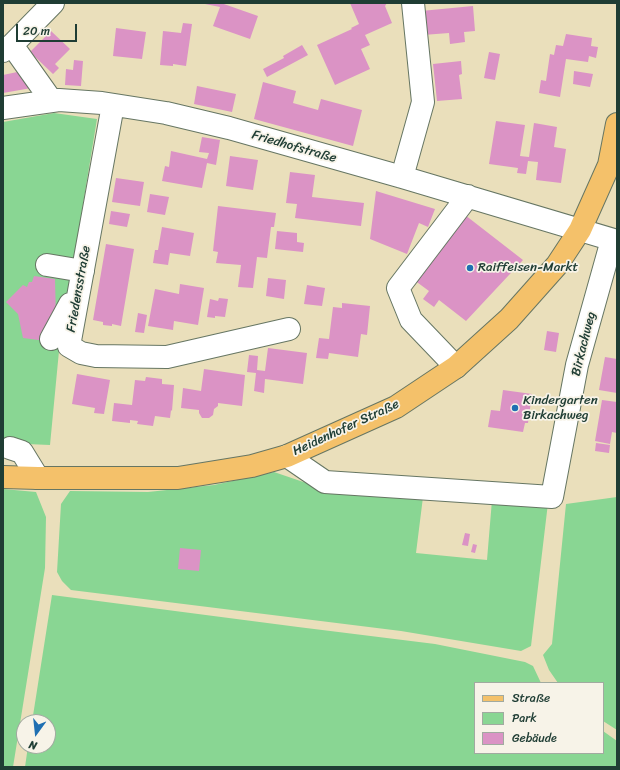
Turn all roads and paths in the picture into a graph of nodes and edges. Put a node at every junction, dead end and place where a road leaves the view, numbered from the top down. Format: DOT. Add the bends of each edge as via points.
graph roads {
  1 [pos="53,3"];
  2 [pos="413,3"];
  3 [pos="34,14"];
  4 [pos="7,48"];
  5 [pos="51,100"];
  6 [pos="113,105"];
  7 [pos="3,108"];
  8 [pos="617,124"];
  9 [pos="402,177"];
  10 [pos="468,196"];
  11 [pos="580,230"];
  12 [pos="614,240"];
  13 [pos="47,265"];
  14 [pos="81,280"];
  15 [pos="289,329"];
  16 [pos="51,339"];
  17 [pos="456,367"];
  18 [pos="10,448"];
  19 [pos="287,456"];
  20 [pos="3,477"];
  21 [pos="38,478"];
  1 -- 3 [label="street"];
  2 -- 9 [label="street" via="422,102"];
  3 -- 4 [label="street"];
  4 -- 5 [label="street"];
  5 -- 6 [label="street, Friedhofstraße"];
  5 -- 7 [label="street, Friedhofstraße"];
  6 -- 9 [label="street, Friedhofstraße" via="156,111 229,128"];
  6 -- 14 [label="street, Friedensstraße"];
  8 -- 11 [label="main road, Heidenhofer Straße" via="609,165"];
  9 -- 10 [label="street, Friedhofstraße"];
  10 -- 11 [label="street, Friedhofstraße"];
  10 -- 17 [label="street" via="398,288 411,320"];
  11 -- 12 [label="street, Friedhofstraße"];
  11 -- 17 [label="main road, Heidenhofer Straße" via="557,265 509,319"];
  12 -- 19 [label="street, Birkachweg" via="552,453 552,497 325,482"];
  13 -- 14 [label="street"];
  14 -- 15 [label="street, Friedensstraße" via="69,346 81,353 96,356 167,357"];
  14 -- 16 [label="street"];
  17 -- 19 [label="main road, Heidenhofer Straße" via="396,407"];
  18 -- 21 [label="street" via="22,452"];
  19 -- 21 [label="main road, Heidenhofer Straße" via="252,466 178,478"];
  20 -- 21 [label="main road, Heidenhofer Straße"];
}
